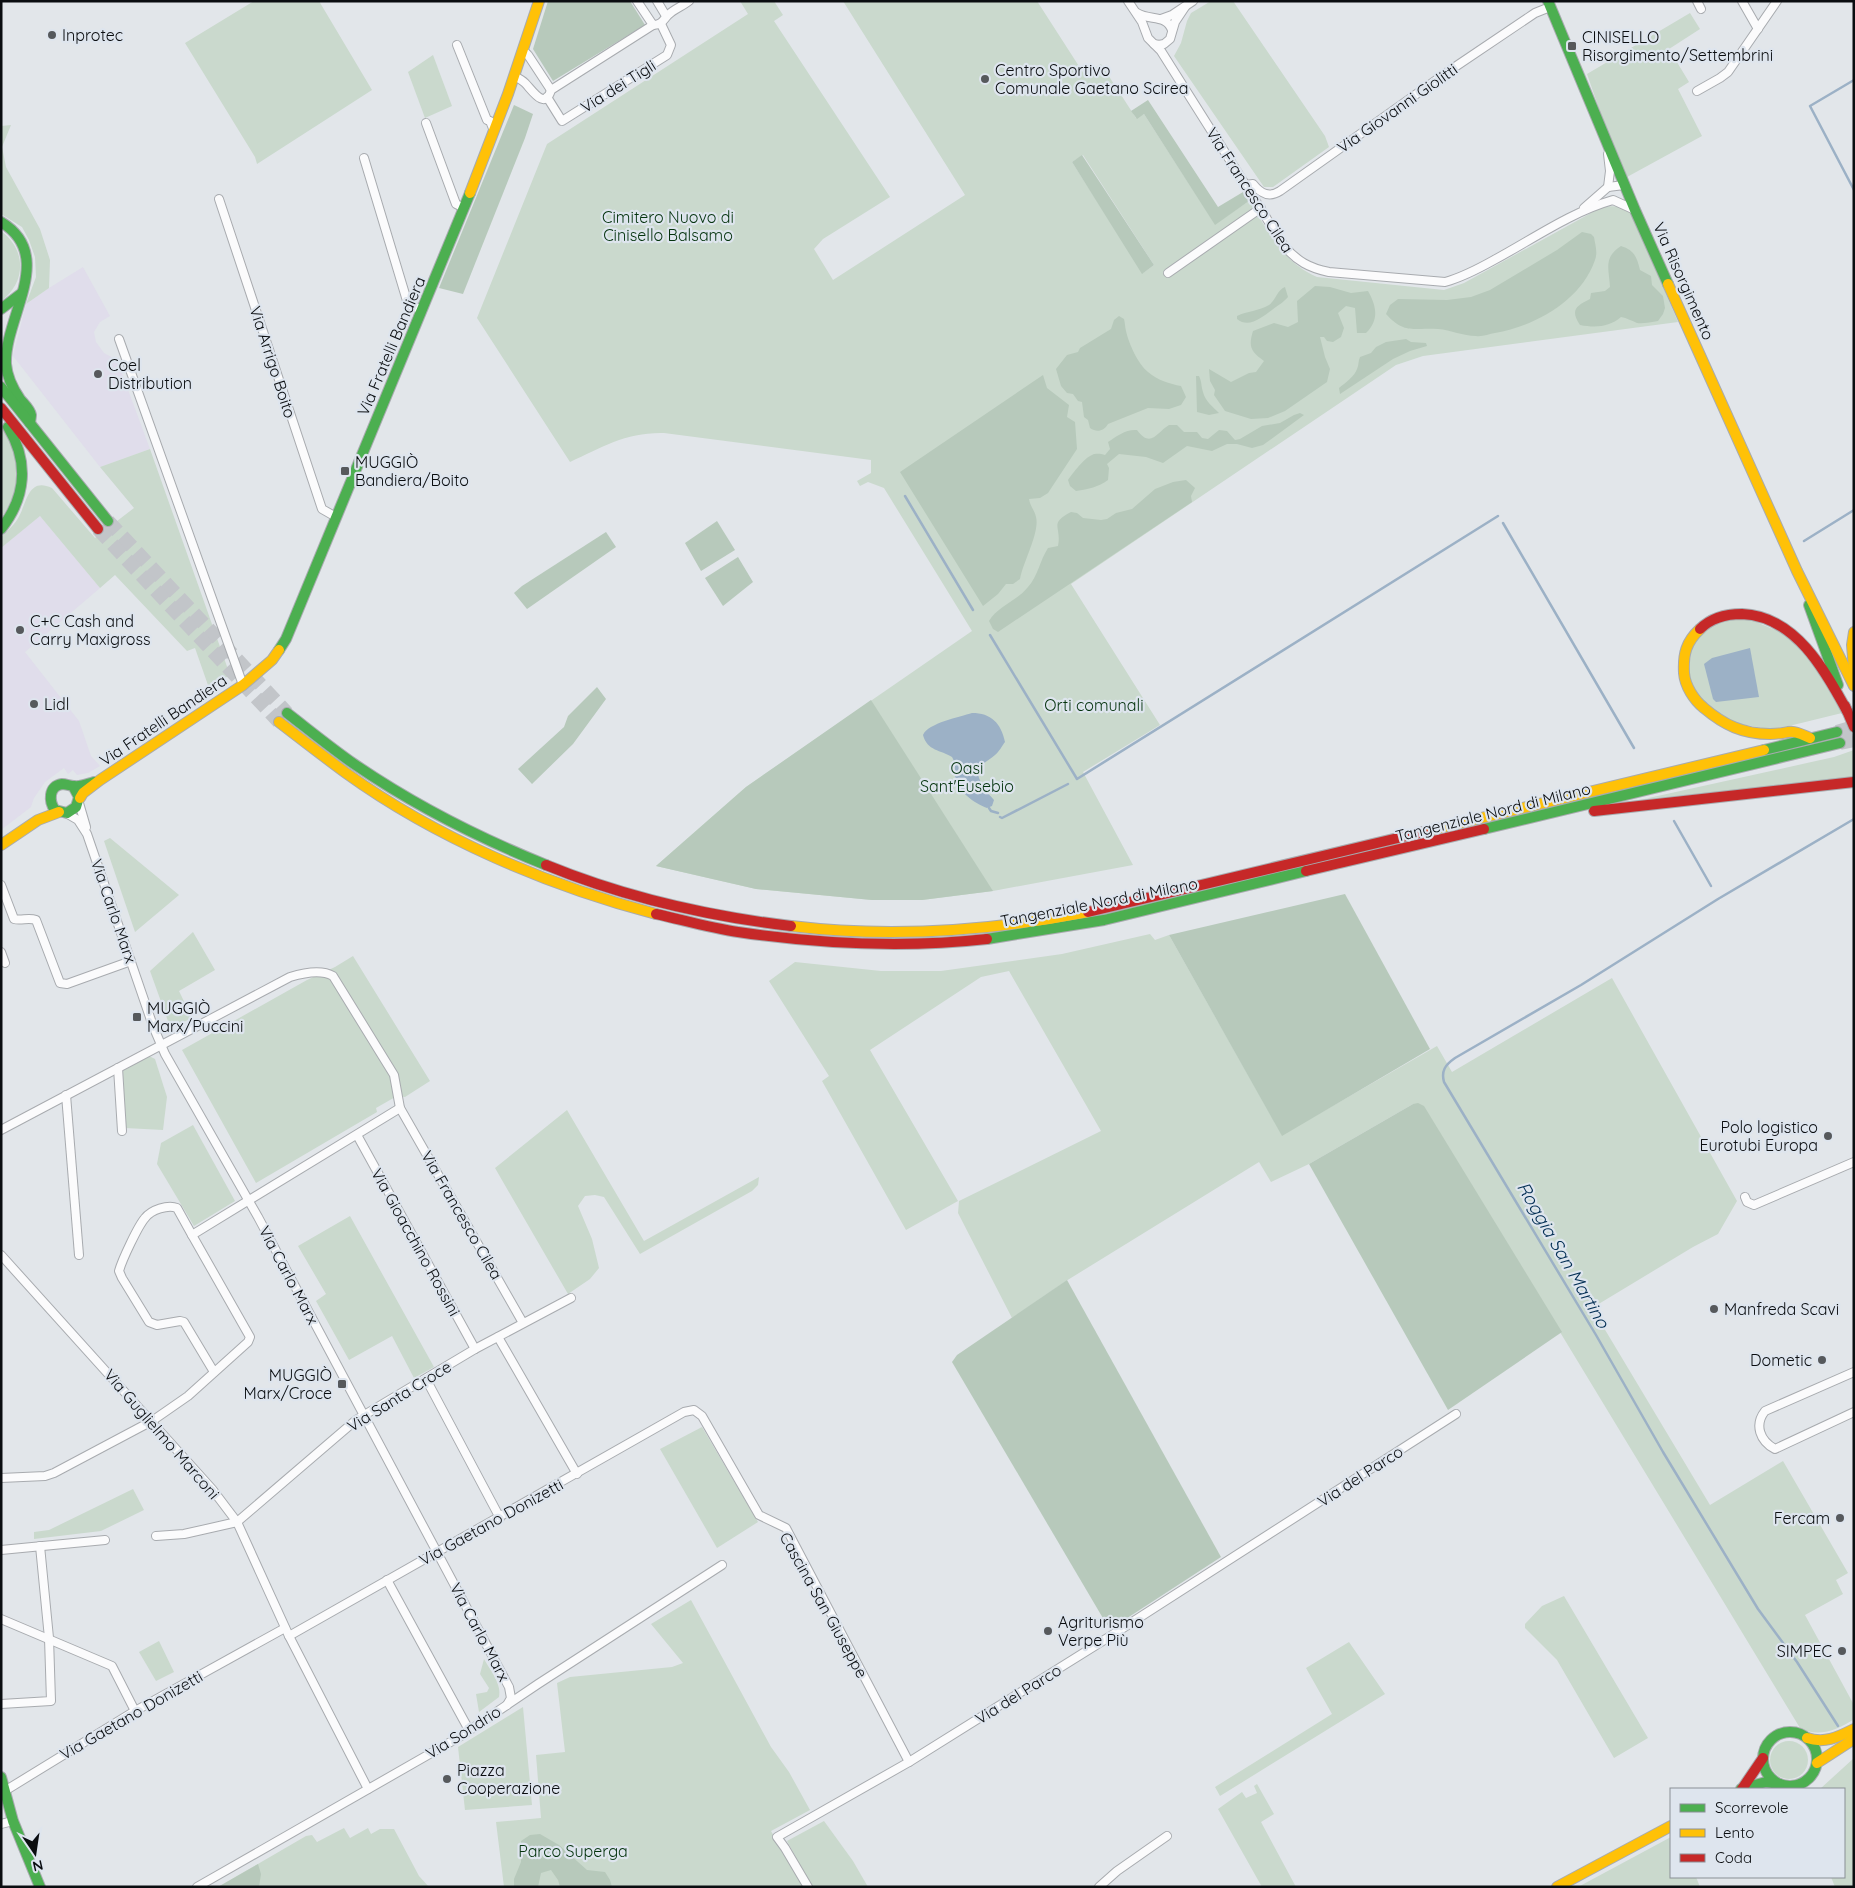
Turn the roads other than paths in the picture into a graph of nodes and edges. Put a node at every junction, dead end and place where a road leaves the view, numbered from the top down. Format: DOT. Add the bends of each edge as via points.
graph roads {
  1 [pos="637,1"];
  2 [pos="657,1"];
  3 [pos="689,1"];
  4 [pos="1128,1"];
  5 [pos="1193,1"];
  6 [pos="1742,1"];
  7 [pos="1777,1"];
  8 [pos="539,2"];
  9 [pos="1549,4"];
  10 [pos="1185,7"];
  11 [pos="1133,10"];
  12 [pos="666,16"];
  13 [pos="1158,19"];
  14 [pos="657,24"];
  15 [pos="1758,29"];
  16 [pos="1172,30"];
  17 [pos="1146,31"];
  18 [pos="1168,42"];
  19 [pos="1154,44"];
  20 [pos="456,45"];
  21 [pos="522,50"];
  22 [pos="1168,65"];
  23 [pos="514,76"];
  24 [pos="552,90"];
  25 [pos="1697,91"];
  26 [pos="547,97"];
  27 [pos="426,123"];
  28 [pos="494,131"];
  29 [pos="1607,145"];
  30 [pos="364,158"];
  31 [pos="1246,185"];
  32 [pos="1608,186"];
  33 [pos="1625,186"];
  34 [pos="219,199"];
  35 [pos="1613,200"];
  36 [pos="464,208"];
  37 [pos="1260,208"];
  38 [pos="1635,210"];
  39 [pos="1581,211"];
  40 [pos="1,222"];
  41 [pos="1168,273"];
  42 [pos="22,293"];
  43 [pos="1,308"];
  44 [pos="422,310"];
  45 [pos="119,339"];
  46 [pos="1,387"];
  47 [pos="1,408"];
  48 [pos="1,418"];
  49 [pos="30,423"];
  50 [pos="336,517"];
  51 [pos="108,521"];
  52 [pos="1,529"];
  53 [pos="98,529"];
  54 [pos="1797,571"];
  55 [pos="1854,632"];
  56 [pos="1854,669"];
  57 [pos="243,685"];
  58 [pos="1854,686"];
  59 [pos="1847,710"];
  60 [pos="287,712"];
  61 [pos="279,722"];
  62 [pos="1854,728"];
  63 [pos="1837,732"];
  64 [pos="1810,738"];
  65 [pos="1840,743"];
  66 [pos="100,780"];
  67 [pos="1854,782"];
  68 [pos="73,786"];
  69 [pos="50,796"];
  70 [pos="79,800"];
  71 [pos="63,813"];
  72 [pos="38,820"];
  73 [pos="86,834"];
  74 [pos="1,845"];
  75 [pos="1385,854"];
  76 [pos="1,884"];
  77 [pos="1,952"];
  78 [pos="131,961"];
  79 [pos="5,963"];
  80 [pos="161,1045"];
  81 [pos="118,1068"];
  82 [pos="66,1096"];
  83 [pos="400,1108"];
  84 [pos="1,1130"];
  85 [pos="122,1131"];
  86 [pos="357,1135"];
  87 [pos="1854,1162"];
  88 [pos="1745,1197"];
  89 [pos="249,1201"];
  90 [pos="192,1235"];
  91 [pos="1,1254"];
  92 [pos="78,1255"];
  93 [pos="571,1298"];
  94 [pos="523,1323"];
  95 [pos="498,1337"];
  96 [pos="475,1349"];
  97 [pos="214,1372"];
  98 [pos="1854,1372"];
  99 [pos="426,1379"];
  100 [pos="694,1410"];
  101 [pos="1854,1412"];
  102 [pos="1456,1414"];
  103 [pos="364,1415"];
  104 [pos="152,1421"];
  105 [pos="577,1474"];
  106 [pos="1,1478"];
  107 [pos="500,1518"];
  108 [pos="236,1522"];
  109 [pos="156,1536"];
  110 [pos="105,1540"];
  111 [pos="40,1546"];
  112 [pos="1,1550"];
  113 [pos="437,1552"];
  114 [pos="722,1565"];
  115 [pos="387,1580"];
  116 [pos="1,1619"];
  117 [pos="285,1628"];
  118 [pos="289,1636"];
  119 [pos="49,1638"];
  120 [pos="1,1704"];
  121 [pos="507,1705"];
  122 [pos="135,1711"];
  123 [pos="1854,1729"];
  124 [pos="470,1730"];
  125 [pos="1807,1738"];
  126 [pos="1854,1738"];
  127 [pos="1840,1741"];
  128 [pos="1763,1758"];
  129 [pos="909,1762"];
  130 [pos="1817,1763"];
  131 [pos="1,1777"];
  132 [pos="1780,1784"];
  133 [pos="1742,1788"];
  134 [pos="1745,1788"];
  135 [pos="368,1789"];
  136 [pos="3,1792"];
  137 [pos="13,1821"];
  138 [pos="1,1824"];
  139 [pos="1670,1827"];
  140 [pos="1167,1836"];
  141 [pos="40,1887"];
  142 [pos="197,1887"];
  143 [pos="808,1887"];
  144 [pos="1099,1887"];
  145 [pos="1557,1887"];
  1 -- 14 [label="street"];
  2 -- 12 [label="street"];
  3 -- 12 [label="street"];
  4 -- 11 [label="street"];
  5 -- 10 [label="street"];
  6 -- 15 [label="street"];
  7 -- 15 [label="street"];
  8 -- 21 [label="main road, Via Fratelli Bandiera"];
  9 -- 29 [label="main road, Via Risorgimento"];
  9 -- 31 [label="street, Via Giovanni Giolitti" via="1275,194 1266,195 1254,184"];
  10 -- 13 [label="street"];
  10 -- 16 [label="street"];
  11 -- 13 [label="street"];
  11 -- 17 [label="street"];
  12 -- 14 [label="street"];
  13 -- 16 [label="street" via="1167,21"];
  13 -- 17 [label="street" via="1148,24"];
  14 -- 24 [label="street, Via dei Tigli"];
  14 -- 26 [label="street, Via dei Tigli" via="672,44 668,55 562,121"];
  15 -- 25 [label="street" via="1724,75"];
  16 -- 18 [label="street"];
  17 -- 19 [label="street"];
  18 -- 19 [label="street"];
  18 -- 22 [label="street"];
  19 -- 22 [label="street, Via Francesco Cilea"];
  20 -- 28 [label="street"];
  21 -- 23 [label="main road, Via Fratelli Bandiera"];
  21 -- 24 [label="street"];
  22 -- 31 [label="street, Via Francesco Cilea"];
  23 -- 26 [label="street" via="538,98"];
  23 -- 28 [label="main road, Via Fratelli Bandiera"];
  24 -- 26 [label="street, Via dei Tigli"];
  27 -- 36 [label="street" via="456,204"];
  28 -- 36 [label="main road, Via Fratelli Bandiera"];
  29 -- 32 [label="street"];
  29 -- 33 [label="main road, Via Risorgimento"];
  30 -- 44 [label="street" via="408,304"];
  31 -- 37 [label="street, Via Francesco Cilea"];
  32 -- 33 [label="street"];
  32 -- 39 [label="street, Via Francesco Cilea"];
  33 -- 35 [label="street, Via Francesco Cilea"];
  33 -- 38 [label="main road, Via Risorgimento"];
  34 -- 50 [label="street, Via Arrigo Boito" via="322,510"];
  35 -- 38 [label="street"];
  35 -- 39 [label="street, Via Francesco Cilea"];
  36 -- 44 [label="main road, Via Fratelli Bandiera"];
  37 -- 39 [label="street, Via Francesco Cilea" via="1292,256 1310,268 1437,283 1461,277"];
  37 -- 41 [label="street"];
  38 -- 54 [label="main road, Via Risorgimento"];
  40 -- 42 [label="main road" via="26,250 29,264"];
  42 -- 43 [label="main road"];
  42 -- 49 [label="main road" via="6,342 6,364 16,394 31,414"];
  44 -- 50 [label="main road, Via Fratelli Bandiera"];
  45 -- 57 [label="street, Via Fratelli Bandiera"];
  46 -- 49 [label="main road"];
  47 -- 53 [label="main road"];
  48 -- 52 [label="main road" via="16,438 22,461 18,503"];
  49 -- 51 [label="main road"];
  50 -- 57 [label="main road, Via Fratelli Bandiera" via="286,639 272,660"];
  54 -- 58 [label="main road, Via Risorgimento"];
  54 -- 59 [label="main road, Via Risorgimento"];
  55 -- 56 [label="main road"];
  57 -- 66 [label="main road, Via Fratelli Bandiera"];
  59 -- 62 [label="main road, Via Risorgimento"];
  59 -- 64 [label="main road" via="1826,674 1804,646 1773,622 1749,614 1732,613 1709,620 1698,630 1686,648 1682,670 1689,693 1702,708 1738,729 1766,734 1793,730"];
  60 -- 64 [label="main road, Tangenziale Nord di Milano" via="351,763 420,806 492,844 567,875 644,900 723,918 804,929 885,933 986,928 1106,908"];
  61 -- 75 [label="main road, Tangenziale Nord di Milano" via="381,796 441,831 509,864 576,891 633,909 769,936 888,944 957,942 1020,935 1125,916"];
  63 -- 64 [label="main road, Tangenziale Nord di Milano"];
  65 -- 75 [label="main road, Tangenziale Nord di Milano"];
  66 -- 68 [label="main road, Via Fratelli Bandiera"];
  66 -- 70 [label="main road, Via Fratelli Bandiera"];
  67 -- 75 [label="main road" via="1582,813 1445,846"];
  68 -- 69 [label="main road, Via Fratelli Bandiera" via="58,785"];
  68 -- 70 [label="main road"];
  69 -- 71 [label="main road" via="52,806"];
  69 -- 72 [label="main road, Via Fratelli Bandiera"];
  70 -- 71 [label="main road, Via Fratelli Bandiera" via="73,811"];
  70 -- 73 [label="street, Via Carlo Marx"];
  71 -- 72 [label="main road, Via Fratelli Bandiera"];
  71 -- 73 [label="street, Via Carlo Marx" via="78,820"];
  72 -- 74 [label="main road, Via Fratelli Bandiera"];
  73 -- 78 [label="street, Via Carlo Marx"];
  76 -- 78 [label="street" via="14,919 36,920 60,984"];
  77 -- 79 [label="street"];
  78 -- 80 [label="street, Via Carlo Marx"];
  80 -- 81 [label="street, Via Francesco Cilea"];
  80 -- 83 [label="street, Via Francesco Cilea" via="290,977 327,972 333,976 394,1075"];
  80 -- 89 [label="street, Via Carlo Marx"];
  81 -- 82 [label="street, Via Francesco Cilea"];
  81 -- 85 [label="street"];
  82 -- 84 [label="street, Via Francesco Cilea"];
  82 -- 92 [label="street"];
  83 -- 86 [label="street"];
  83 -- 94 [label="street, Via Francesco Cilea"];
  86 -- 89 [label="street"];
  86 -- 96 [label="street, Via Gioacchino Rossini"];
  87 -- 88 [label="street" via="1754,1205"];
  89 -- 90 [label="street"];
  89 -- 103 [label="street, Via Carlo Marx"];
  90 -- 97 [label="street" via="250,1337"];
  90 -- 97 [label="street" via="177,1208 170,1206 150,1213 143,1219 119,1270 149,1322 184,1322"];
  91 -- 104 [label="street, Via Guglielmo Marconi"];
  93 -- 94 [label="street, Via Santa Croce"];
  94 -- 95 [label="street, Via Santa Croce"];
  95 -- 96 [label="street, Via Santa Croce"];
  95 -- 105 [label="street"];
  96 -- 99 [label="street, Via Santa Croce"];
  97 -- 104 [label="street" via="188,1396"];
  98 -- 101 [label="street" via="1765,1411 1759,1418 1759,1427 1762,1438 1775,1449"];
  99 -- 103 [label="street, Via Santa Croce"];
  99 -- 107 [label="street"];
  100 -- 105 [label="street, Via Gaetano Donizetti" via="684,1412"];
  100 -- 129 [label="street, Cascina San Giuseppe" via="702,1416 759,1515 786,1528"];
  102 -- 129 [label="street, Via del Parco"];
  103 -- 108 [label="street, Via Santa Croce"];
  103 -- 113 [label="street, Via Carlo Marx"];
  104 -- 106 [label="street" via="54,1473"];
  104 -- 108 [label="street, Via Guglielmo Marconi" via="212,1489"];
  105 -- 107 [label="street, Via Gaetano Donizetti"];
  107 -- 113 [label="street, Via Gaetano Donizetti"];
  108 -- 109 [label="street, Via Santa Croce" via="184,1534"];
  108 -- 117 [label="street, Via Guglielmo Marconi"];
  110 -- 111 [label="street"];
  111 -- 112 [label="street"];
  111 -- 119 [label="street"];
  113 -- 115 [label="street, Via Gaetano Donizetti"];
  113 -- 121 [label="street, Via Carlo Marx" via="509,1687 512,1698"];
  114 -- 121 [label="street, Via Sondrio"];
  115 -- 118 [label="street, Via Gaetano Donizetti"];
  115 -- 124 [label="street"];
  116 -- 119 [label="street"];
  117 -- 118 [label="street, Via Guglielmo Marconi"];
  117 -- 122 [label="street, Via Gaetano Donizetti"];
  118 -- 135 [label="street, Via Guglielmo Marconi"];
  119 -- 120 [label="street" via="51,1700"];
  119 -- 122 [label="street" via="112,1666"];
  121 -- 124 [label="street, Via Sondrio"];
  122 -- 136 [label="street, Via Gaetano Donizetti"];
  123 -- 127 [label="main road"];
  124 -- 135 [label="street, Via Sondrio"];
  125 -- 127 [label="main road" via="1815,1742"];
  125 -- 128 [label="main road" via="1797,1733 1780,1734 1768,1743"];
  125 -- 130 [label="main road" via="1815,1749"];
  126 -- 127 [label="main road"];
  127 -- 130 [label="main road"];
  128 -- 132 [label="main road" via="1768,1774"];
  128 -- 133 [label="main road"];
  129 -- 143 [label="street, Via del Parco" via="777,1837"];
  130 -- 132 [label="main road" via="1814,1772 1803,1782"];
  131 -- 136 [label="main road"];
  132 -- 134 [label="main road" via="1766,1782"];
  135 -- 142 [label="street, Via Sondrio"];
  136 -- 137 [label="main road"];
  137 -- 138 [label="street"];
  137 -- 141 [label="main road"];
  139 -- 145 [label="main road"];
  140 -- 144 [label="street"];
}
